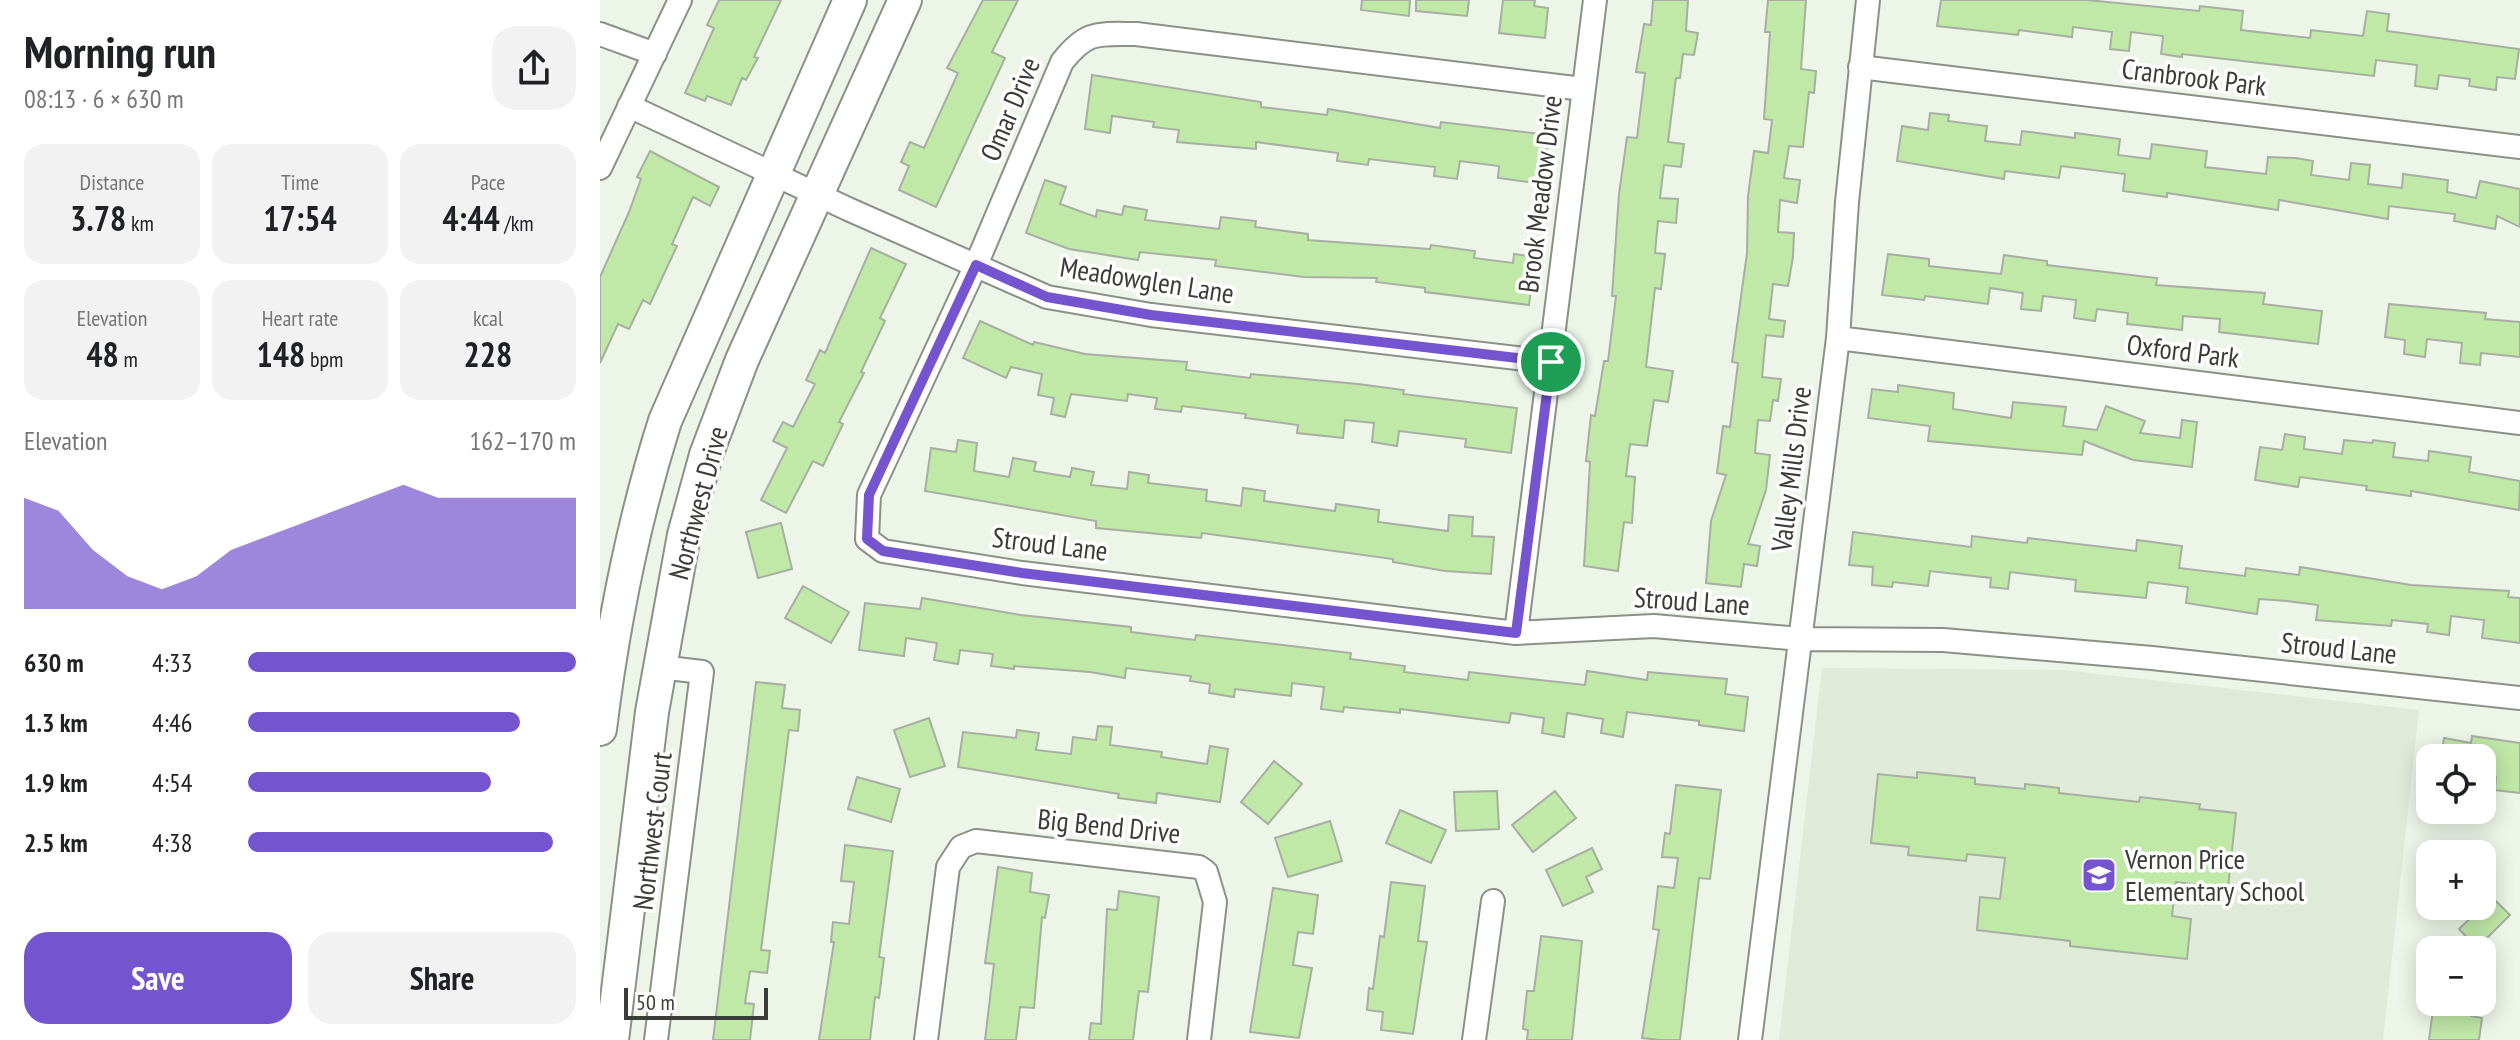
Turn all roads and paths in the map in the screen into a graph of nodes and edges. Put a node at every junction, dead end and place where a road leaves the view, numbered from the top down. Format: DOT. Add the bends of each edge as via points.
graph roads {
  1 [pos="680,0"];
  2 [pos="850,0"];
  3 [pos="905,0"];
  4 [pos="1595,0"];
  5 [pos="1868,0"];
  6 [pos="600,34"];
  7 [pos="655,54"];
  8 [pos="1860,67"];
  9 [pos="1583,89"];
  10 [pos="629,106"];
  11 [pos="2520,147"];
  12 [pos="600,168"];
  13 [pos="774,174"];
  14 [pos="816,194"];
  15 [pos="976,265"];
  16 [pos="1838,338"];
  17 [pos="1551,362"];
  18 [pos="2520,423"];
  19 [pos="867,539"];
  20 [pos="1516,633"];
  21 [pos="1800,639"];
  22 [pos="660,667"];
  23 [pos="2520,698"];
  24 [pos="600,729"];
  25 [pos="1493,901"];
  26 [pos="612,1040"];
  27 [pos="656,1040"];
  28 [pos="926,1040"];
  29 [pos="1199,1040"];
  30 [pos="1474,1040"];
  31 [pos="1750,1040"];
  1 -- 7 [label="street"];
  2 -- 13 [label="main road, Northwest Drive"];
  3 -- 14 [label="main road, Northwest Drive"];
  4 -- 9 [label="street, Brook Meadow Drive"];
  5 -- 8 [label="street, Valley Mills Drive"];
  6 -- 7 [label="street"];
  7 -- 10 [label="street"];
  8 -- 11 [label="street, Cranbrook Park"];
  8 -- 16 [label="street, Valley Mills Drive"];
  9 -- 15 [label="street, Omar Drive" via="1136,34 1089,35 1062,62"];
  9 -- 17 [label="street, Brook Meadow Drive"];
  10 -- 12 [label="street"];
  10 -- 13 [label="street, Meadowglen Lane"];
  13 -- 14 [label="street, Meadowglen Lane"];
  13 -- 24 [label="main road, Northwest Drive" via="685,372 648,473 626,565"];
  14 -- 15 [label="street, Meadowglen Lane"];
  14 -- 22 [label="main road, Northwest Drive" via="706,455 684,535"];
  15 -- 17 [label="street, Meadowglen Lane" via="1047,297 1151,315"];
  15 -- 19 [label="street, Omar Drive" via="869,495"];
  16 -- 18 [label="street, Oxford Park"];
  16 -- 21 [label="street, Valley Mills Drive"];
  17 -- 20 [label="street, Brook Meadow Drive"];
  19 -- 20 [label="street, Stroud Lane" via="883,551 1022,573"];
  20 -- 21 [label="street, Stroud Lane" via="1654,626"];
  21 -- 23 [label="street, Stroud Lane" via="1958,642"];
  21 -- 31 [label="street, Valley Mills Drive"];
  22 -- 26 [label="main road, Northwest Drive"];
  22 -- 27 [label="street, Northwest Court" via="702,672"];
  25 -- 30 [label="street"];
  28 -- 29 [label="street, Big Bend Drive" via="948,867 961,847 976,841 1199,867 1206,872 1215,902"];
}
